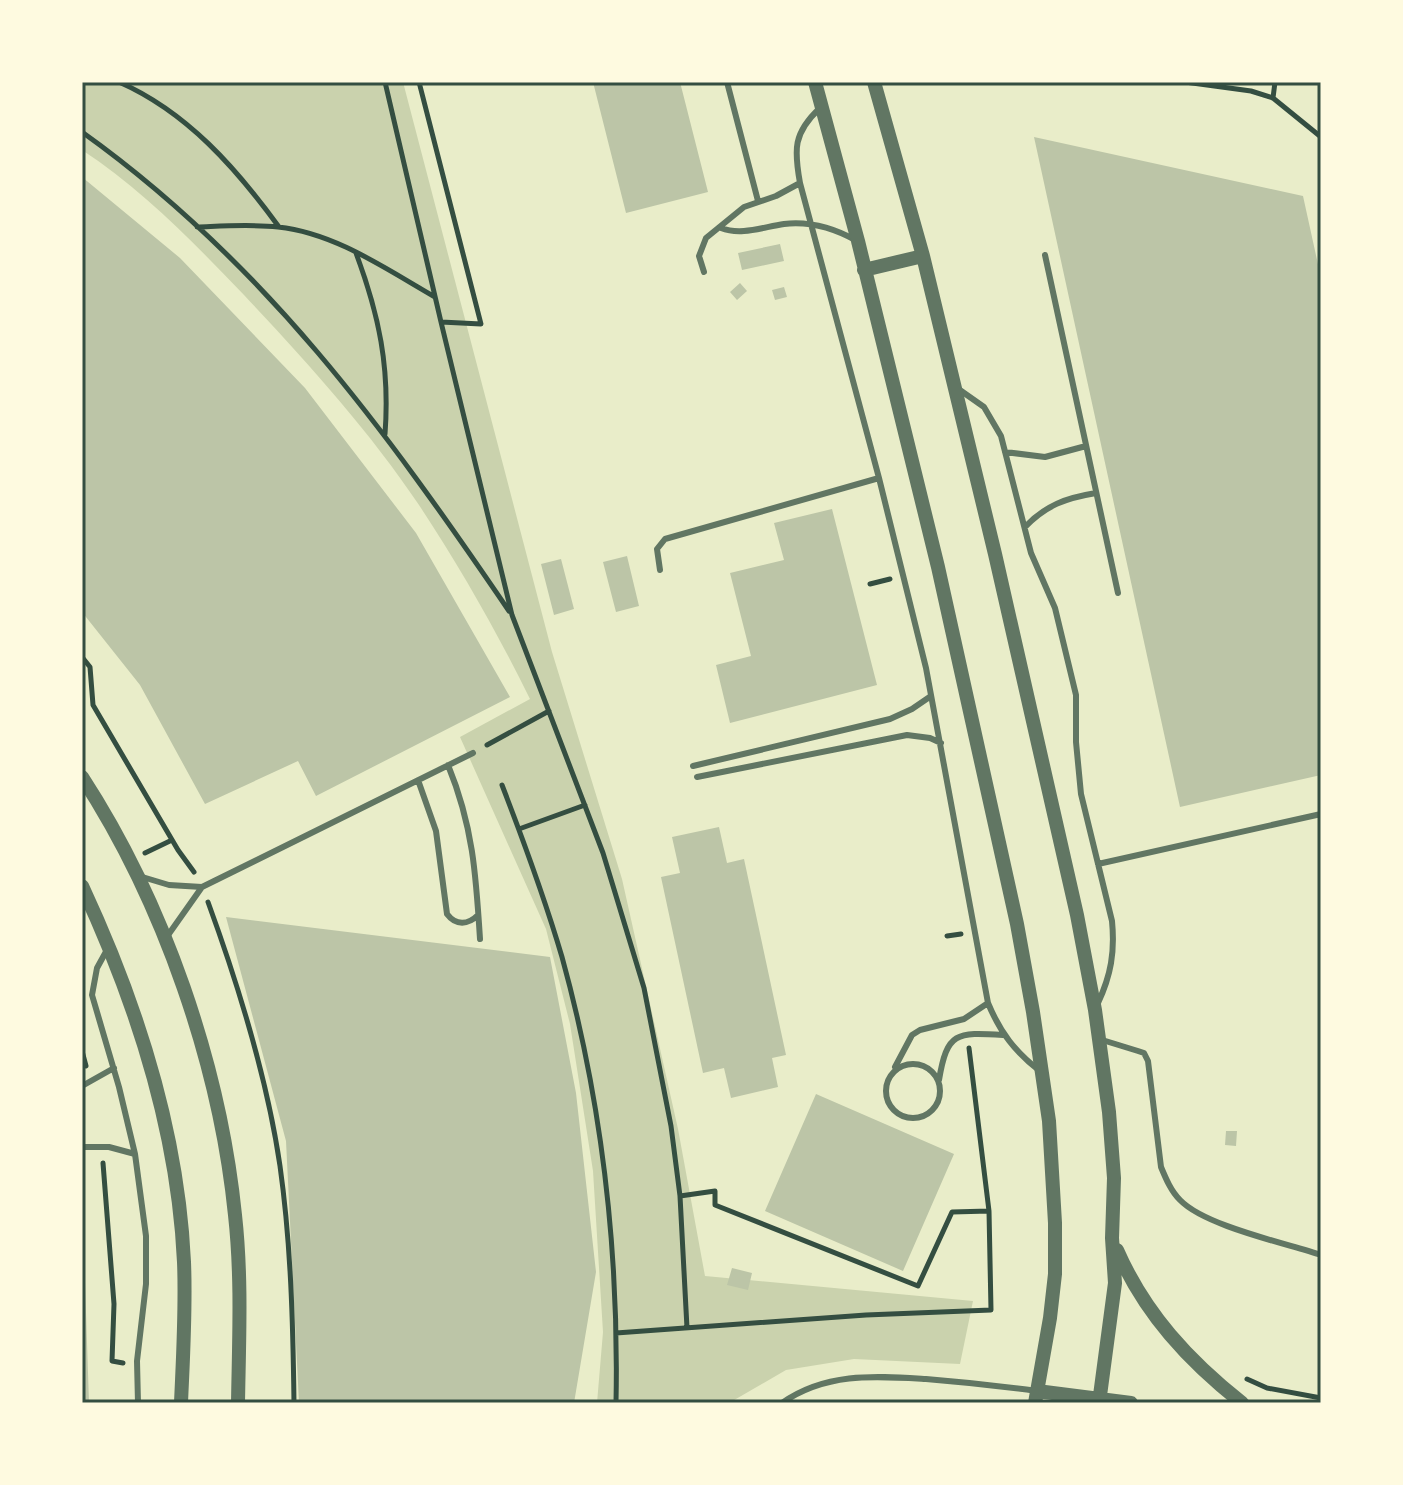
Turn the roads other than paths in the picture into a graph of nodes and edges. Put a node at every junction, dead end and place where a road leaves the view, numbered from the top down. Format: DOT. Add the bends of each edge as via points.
graph roads {
  1 [pos="727,82"];
  2 [pos="815,82"];
  3 [pos="874,82"];
  4 [pos="822,105"];
  5 [pos="800,183"];
  6 [pos="758,201"];
  7 [pos="811,224"];
  8 [pos="721,228"];
  9 [pos="858,241"];
  10 [pos="1045,255"];
  11 [pos="923,256"];
  12 [pos="864,270"];
  13 [pos="704,272"];
  14 [pos="954,387"];
  15 [pos="1086,446"];
  16 [pos="1005,452"];
  17 [pos="879,478"];
  18 [pos="1096,493"];
  19 [pos="1025,527"];
  20 [pos="660,570"];
  21 [pos="1118,593"];
  22 [pos="931,696"];
  23 [pos="941,743"];
  24 [pos="473,753"];
  25 [pos="448,765"];
  26 [pos="693,766"];
  27 [pos="82,777"];
  28 [pos="697,777"];
  29 [pos="418,780"];
  30 [pos="1321,814"];
  31 [pos="1098,864"];
  32 [pos="135,874"];
  33 [pos="82,886"];
  34 [pos="202,887"];
  35 [pos="478,915"];
  36 [pos="480,939"];
  37 [pos="165,941"];
  38 [pos="109,945"];
  39 [pos="988,1003"];
  40 [pos="1095,1010"];
  41 [pos="948,1024"];
  42 [pos="1003,1035"];
  43 [pos="1099,1039"];
  44 [pos="953,1040"];
  45 [pos="114,1068"];
  46 [pos="893,1070"];
  47 [pos="1042,1073"];
  48 [pos="939,1080"];
  49 [pos="82,1086"];
  50 [pos="82,1147"];
  51 [pos="135,1154"];
  52 [pos="1112,1238"];
  53 [pos="1321,1255"];
  54 [pos="1036,1397"];
  55 [pos="1099,1401"];
  56 [pos="138,1403"];
  57 [pos="181,1403"];
  58 [pos="238,1403"];
  59 [pos="782,1403"];
  60 [pos="1131,1403"];
  61 [pos="1242,1403"];
  1 -- 6 [label="lane"];
  2 -- 4 [label="street"];
  3 -- 11 [label="street"];
  4 -- 5 [label="lane" via="797,139"];
  4 -- 9 [label="street"];
  5 -- 6 [label="lane"];
  5 -- 7 [label="lane"];
  6 -- 8 [label="lane" via="735,212"];
  7 -- 8 [label="lane" via="736,232"];
  7 -- 9 [label="lane"];
  7 -- 17 [label="lane"];
  8 -- 13 [label="lane" via="702,246"];
  9 -- 12 [label="street"];
  10 -- 15 [label="lane"];
  11 -- 12 [label="street"];
  11 -- 14 [label="street"];
  12 -- 47 [label="street" via="938,567 1017,924"];
  14 -- 16 [label="lane" via="984,407"];
  14 -- 40 [label="street"];
  15 -- 16 [label="lane" via="1045,457"];
  15 -- 18 [label="lane"];
  16 -- 19 [label="lane"];
  17 -- 20 [label="lane" via="665,539 657,549"];
  17 -- 22 [label="lane"];
  18 -- 19 [label="lane" via="1056,502"];
  18 -- 21 [label="lane"];
  19 -- 31 [label="lane" via="1072,671 1077,768"];
  22 -- 23 [label="lane"];
  22 -- 26 [label="lane" via="890,719"];
  23 -- 28 [label="lane" via="907,735"];
  23 -- 39 [label="lane"];
  24 -- 25 [label="lane"];
  25 -- 29 [label="lane"];
  25 -- 35 [label="lane" via="471,837"];
  27 -- 32 [label="street"];
  29 -- 34 [label="lane"];
  29 -- 35 [label="lane" via="436,831 447,914 461,923"];
  30 -- 31 [label="lane"];
  31 -- 40 [label="lane" via="1114,942 1109,977"];
  32 -- 34 [label="lane" via="169,885"];
  32 -- 37 [label="street"];
  33 -- 38 [label="street"];
  34 -- 37 [label="lane"];
  35 -- 36 [label="lane"];
  37 -- 58 [label="street" via="201,1043 227,1157 240,1273"];
  38 -- 45 [label="lane" via="92,995"];
  38 -- 57 [label="street" via="154,1079 177,1200 184,1261"];
  39 -- 41 [label="lane"];
  39 -- 42 [label="lane"];
  40 -- 43 [label="street"];
  41 -- 44 [label="lane"];
  41 -- 46 [label="lane" via="912,1035"];
  42 -- 44 [label="lane" via="967,1034"];
  42 -- 47 [label="lane"];
  43 -- 52 [label="street" via="1114,1178"];
  43 -- 53 [label="lane" via="1144,1053 1161,1167 1180,1201 1213,1220"];
  44 -- 48 [label="lane" via="944,1053"];
  45 -- 49 [label="lane"];
  45 -- 51 [label="lane"];
  46 -- 48 [label="lane" via="924,1065"];
  46 -- 48 [label="lane" via="885,1090 887,1101 912,1119 938,1102"];
  47 -- 54 [label="street" via="1055,1274"];
  50 -- 51 [label="lane"];
  51 -- 56 [label="lane" via="147,1260"];
  52 -- 55 [label="street" via="1115,1283"];
  52 -- 61 [label="street" via="1132,1282 1166,1332 1190,1360"];
  54 -- 55 [label="street"];
  54 -- 59 [label="lane" via="978,1383 873,1376 831,1381"];
  55 -- 60 [label="street"];
}
